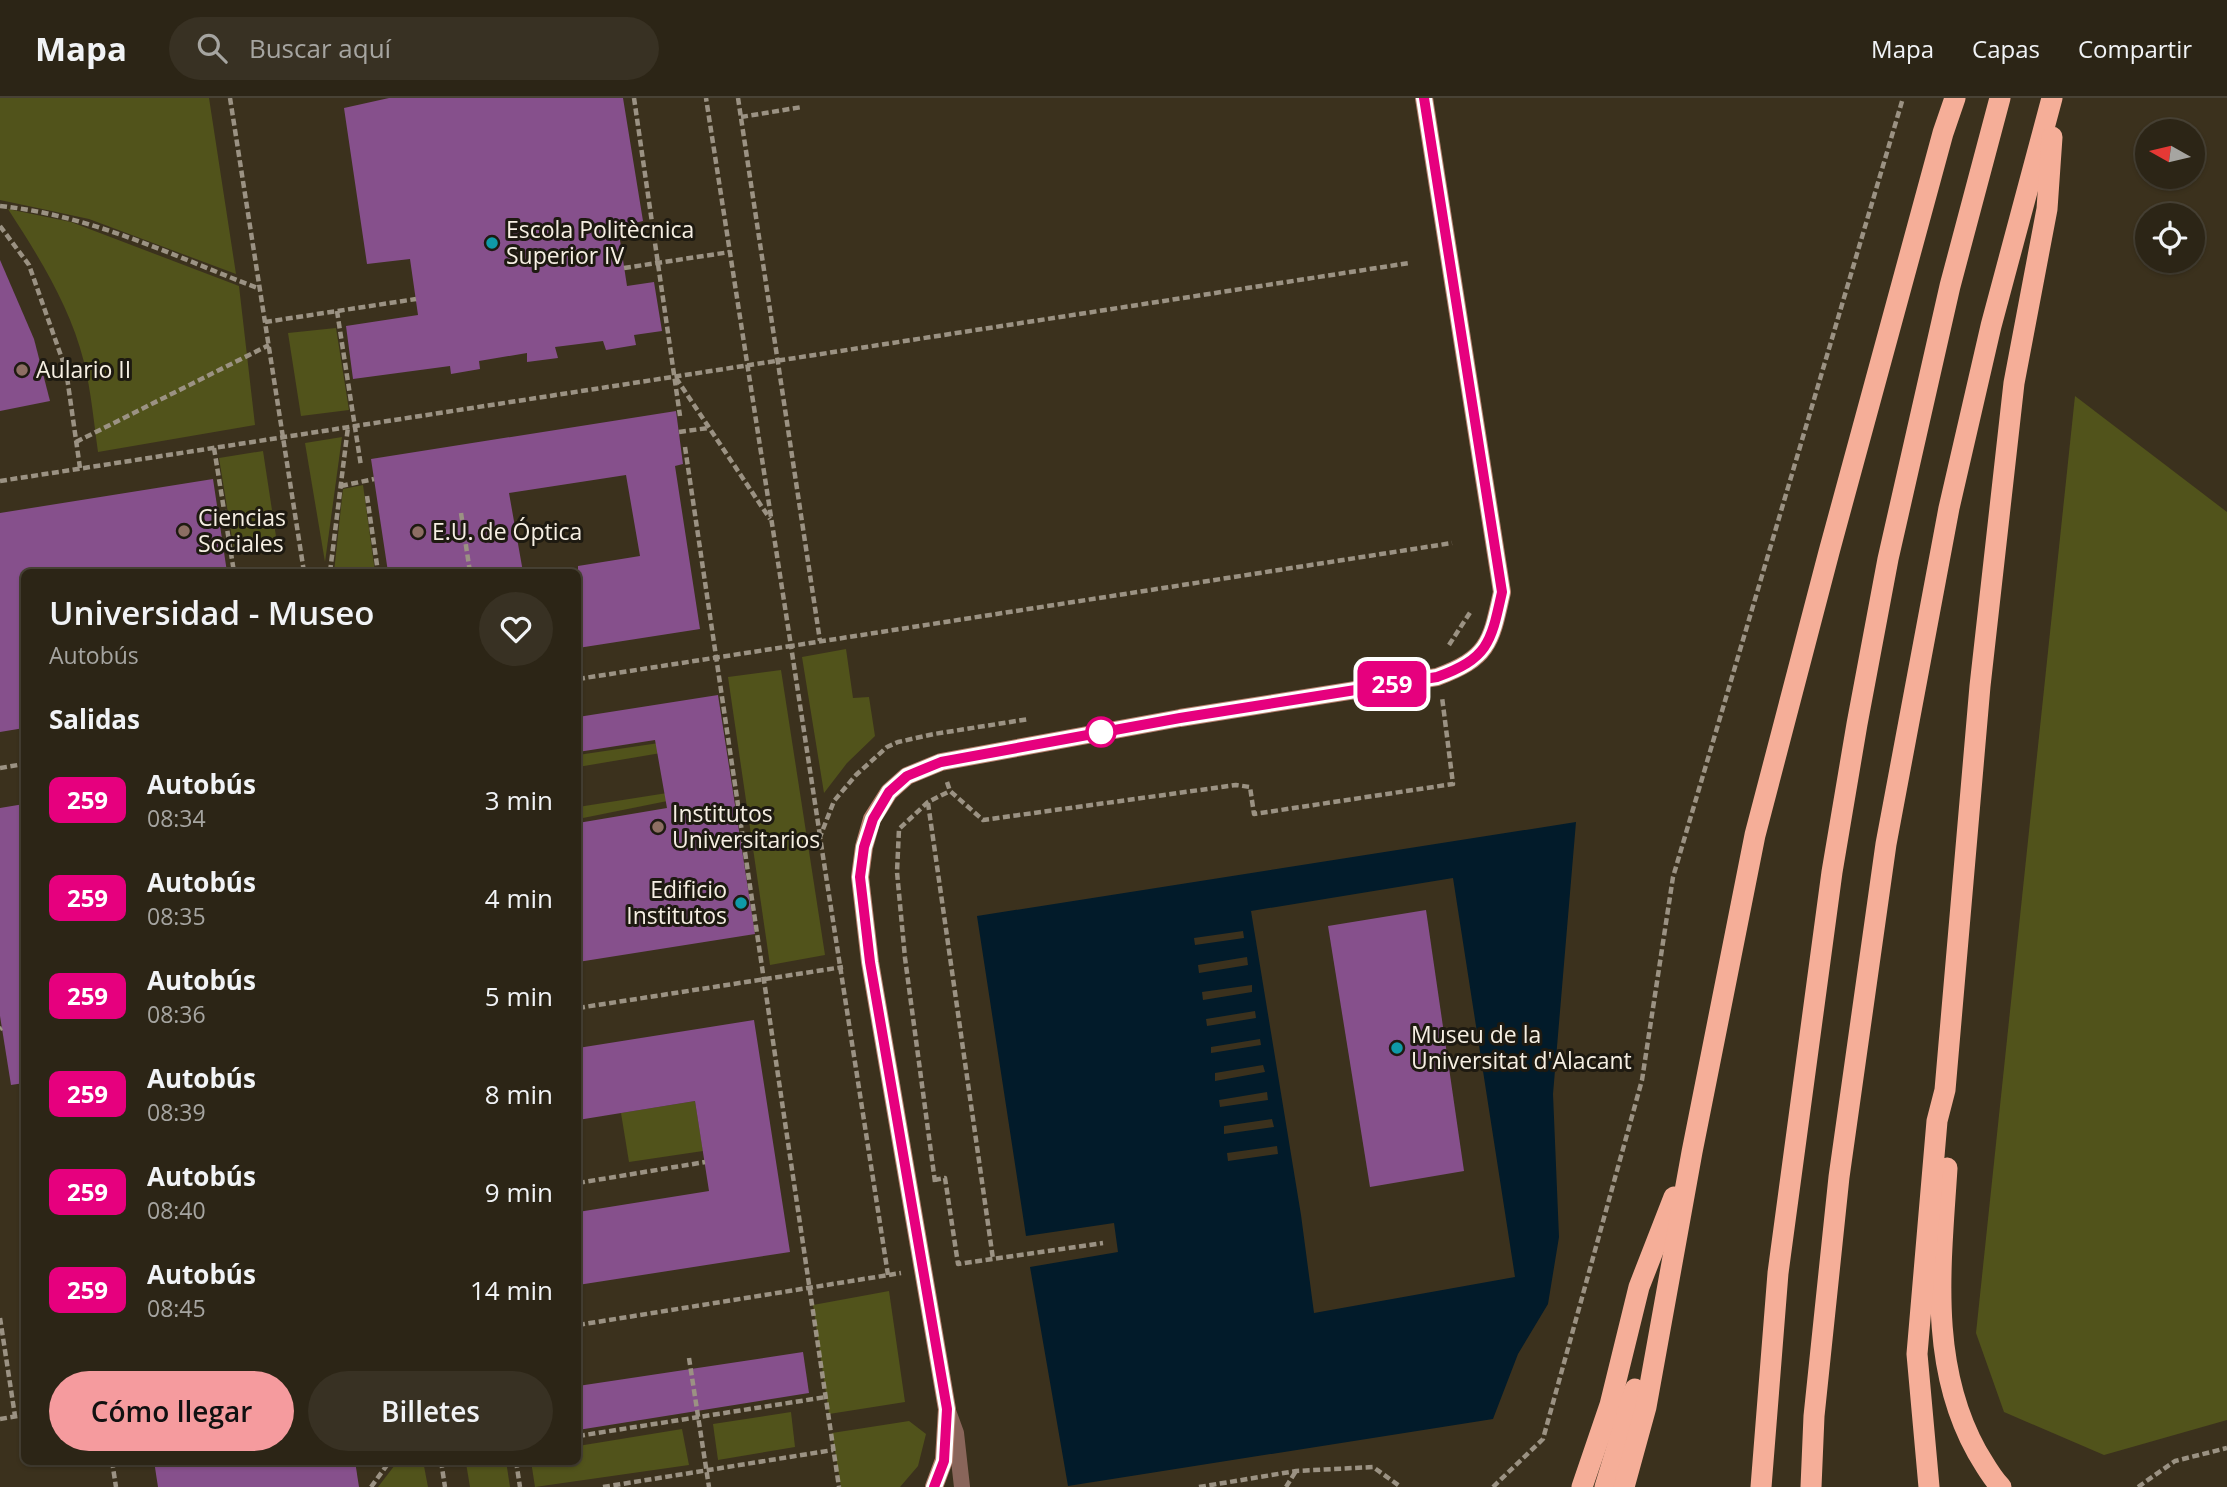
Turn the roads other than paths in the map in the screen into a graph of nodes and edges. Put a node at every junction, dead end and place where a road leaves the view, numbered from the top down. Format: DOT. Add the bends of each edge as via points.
graph roads {
  1 [pos="1424,98"];
  2 [pos="1955,98"];
  3 [pos="2000,98"];
  4 [pos="2053,98"];
  5 [pos="1945,1090"];
  6 [pos="1692,1152"];
  7 [pos="947,1409"];
  8 [pos="934,1487"];
  9 [pos="962,1487"];
  10 [pos="1582,1487"];
  11 [pos="1605,1487"];
  12 [pos="1624,1487"];
  13 [pos="1761,1487"];
  14 [pos="1811,1487"];
  15 [pos="1929,1487"];
  16 [pos="2001,1487"];
  1 -- 7 [label="street" via="1502,592 1492,634 1479,655 1463,668 1437,677 941,762 907,776 889,792 873,819 860,877 867,938"];
  2 -- 6 [label="highway" via="1755,835"];
  3 -- 13 [label="highway" via="1950,286 1888,559 1857,724 1832,872 1778,1273"];
  4 -- 5 [label="highway" via="2048,209 2014,383 1981,672"];
  4 -- 14 [label="highway" via="1991,326 1955,482 1886,845 1839,1177"];
  5 -- 15 [label="highway" via="1937,1121 1917,1354"];
  5 -- 16 [label="highway" via="1950,1124 1941,1332 1949,1379 1966,1432"];
  6 -- 10 [label="highway" via="1639,1287 1610,1405"];
  6 -- 11 [label="highway" via="1631,1406"];
  6 -- 12 [label="highway" via="1646,1407"];
  7 -- 8 [label="street" via="944,1461"];
  7 -- 9 [label="lane" via="956,1433"];
}
